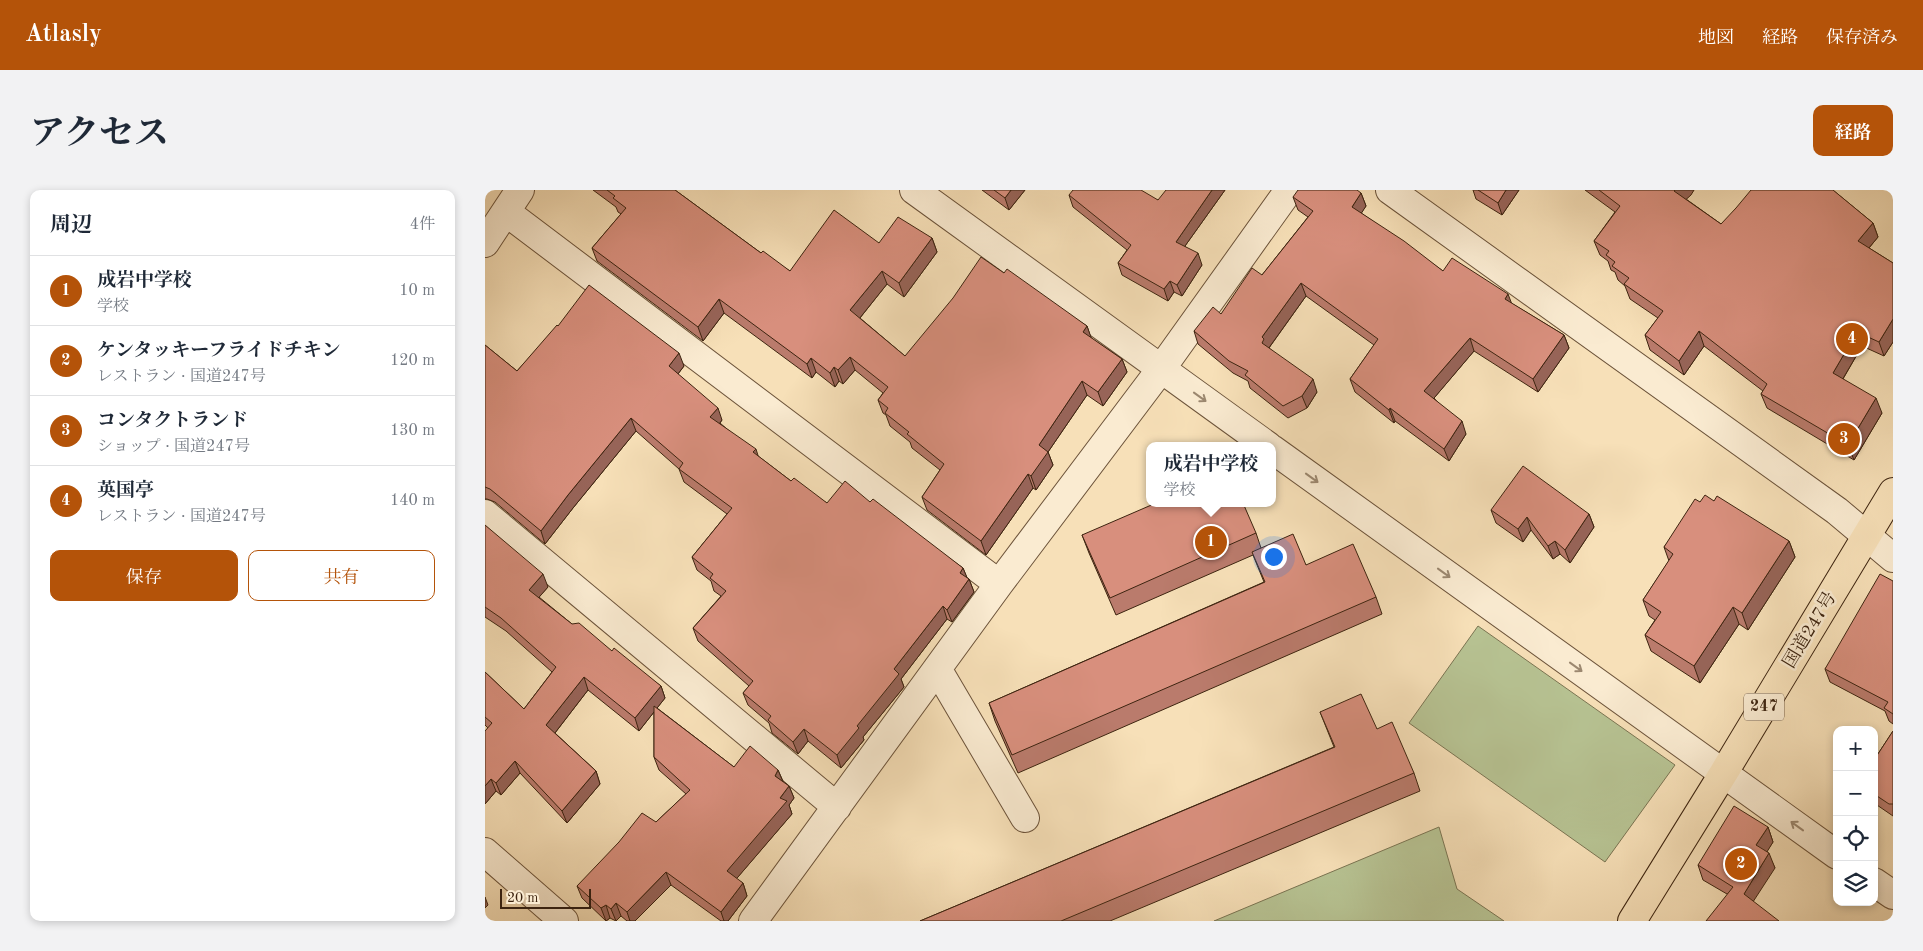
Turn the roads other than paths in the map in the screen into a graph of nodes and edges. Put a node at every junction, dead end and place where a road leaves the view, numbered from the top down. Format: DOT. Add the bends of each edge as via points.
graph roads {
  1 [pos="914,190"];
  2 [pos="1289,190"];
  3 [pos="1390,190"];
  4 [pos="513,201"];
  5 [pos="485,243"];
  6 [pos="1161,369"];
  7 [pos="1262,442"];
  8 [pos="1276,452"];
  9 [pos="1893,492"];
  10 [pos="485,514"];
  11 [pos="1867,536"];
  12 [pos="1893,558"];
  13 [pos="999,584"];
  14 [pos="938,670"];
  15 [pos="1723,774"];
  16 [pos="837,807"];
  17 [pos="1025,818"];
  18 [pos="485,852"];
  19 [pos="1833,852"];
  20 [pos="1878,885"];
  21 [pos="1893,895"];
  22 [pos="564,921"];
  23 [pos="753,921"];
  24 [pos="1632,921"];
  1 -- 6 [label="street"];
  2 -- 6 [label="street"];
  3 -- 11 [label="street" via="1837,511"];
  4 -- 5 [label="street"];
  4 -- 13 [label="street"];
  6 -- 7 [label="street, one-way"];
  6 -- 13 [label="street"];
  8 -- 15 [label="street, one-way"];
  9 -- 11 [label="highway, 国道247号 / 247"];
  10 -- 16 [label="street"];
  11 -- 12 [label="street"];
  11 -- 15 [label="highway, 国道247号 / 247"];
  13 -- 14 [label="street"];
  14 -- 16 [label="street"];
  14 -- 17 [label="street"];
  19 -- 15 [label="street, one-way"];
  15 -- 24 [label="highway, 国道247号 / 247"];
  16 -- 23 [label="street"];
  18 -- 22 [label="street"];
  20 -- 21 [label="street"];
}
